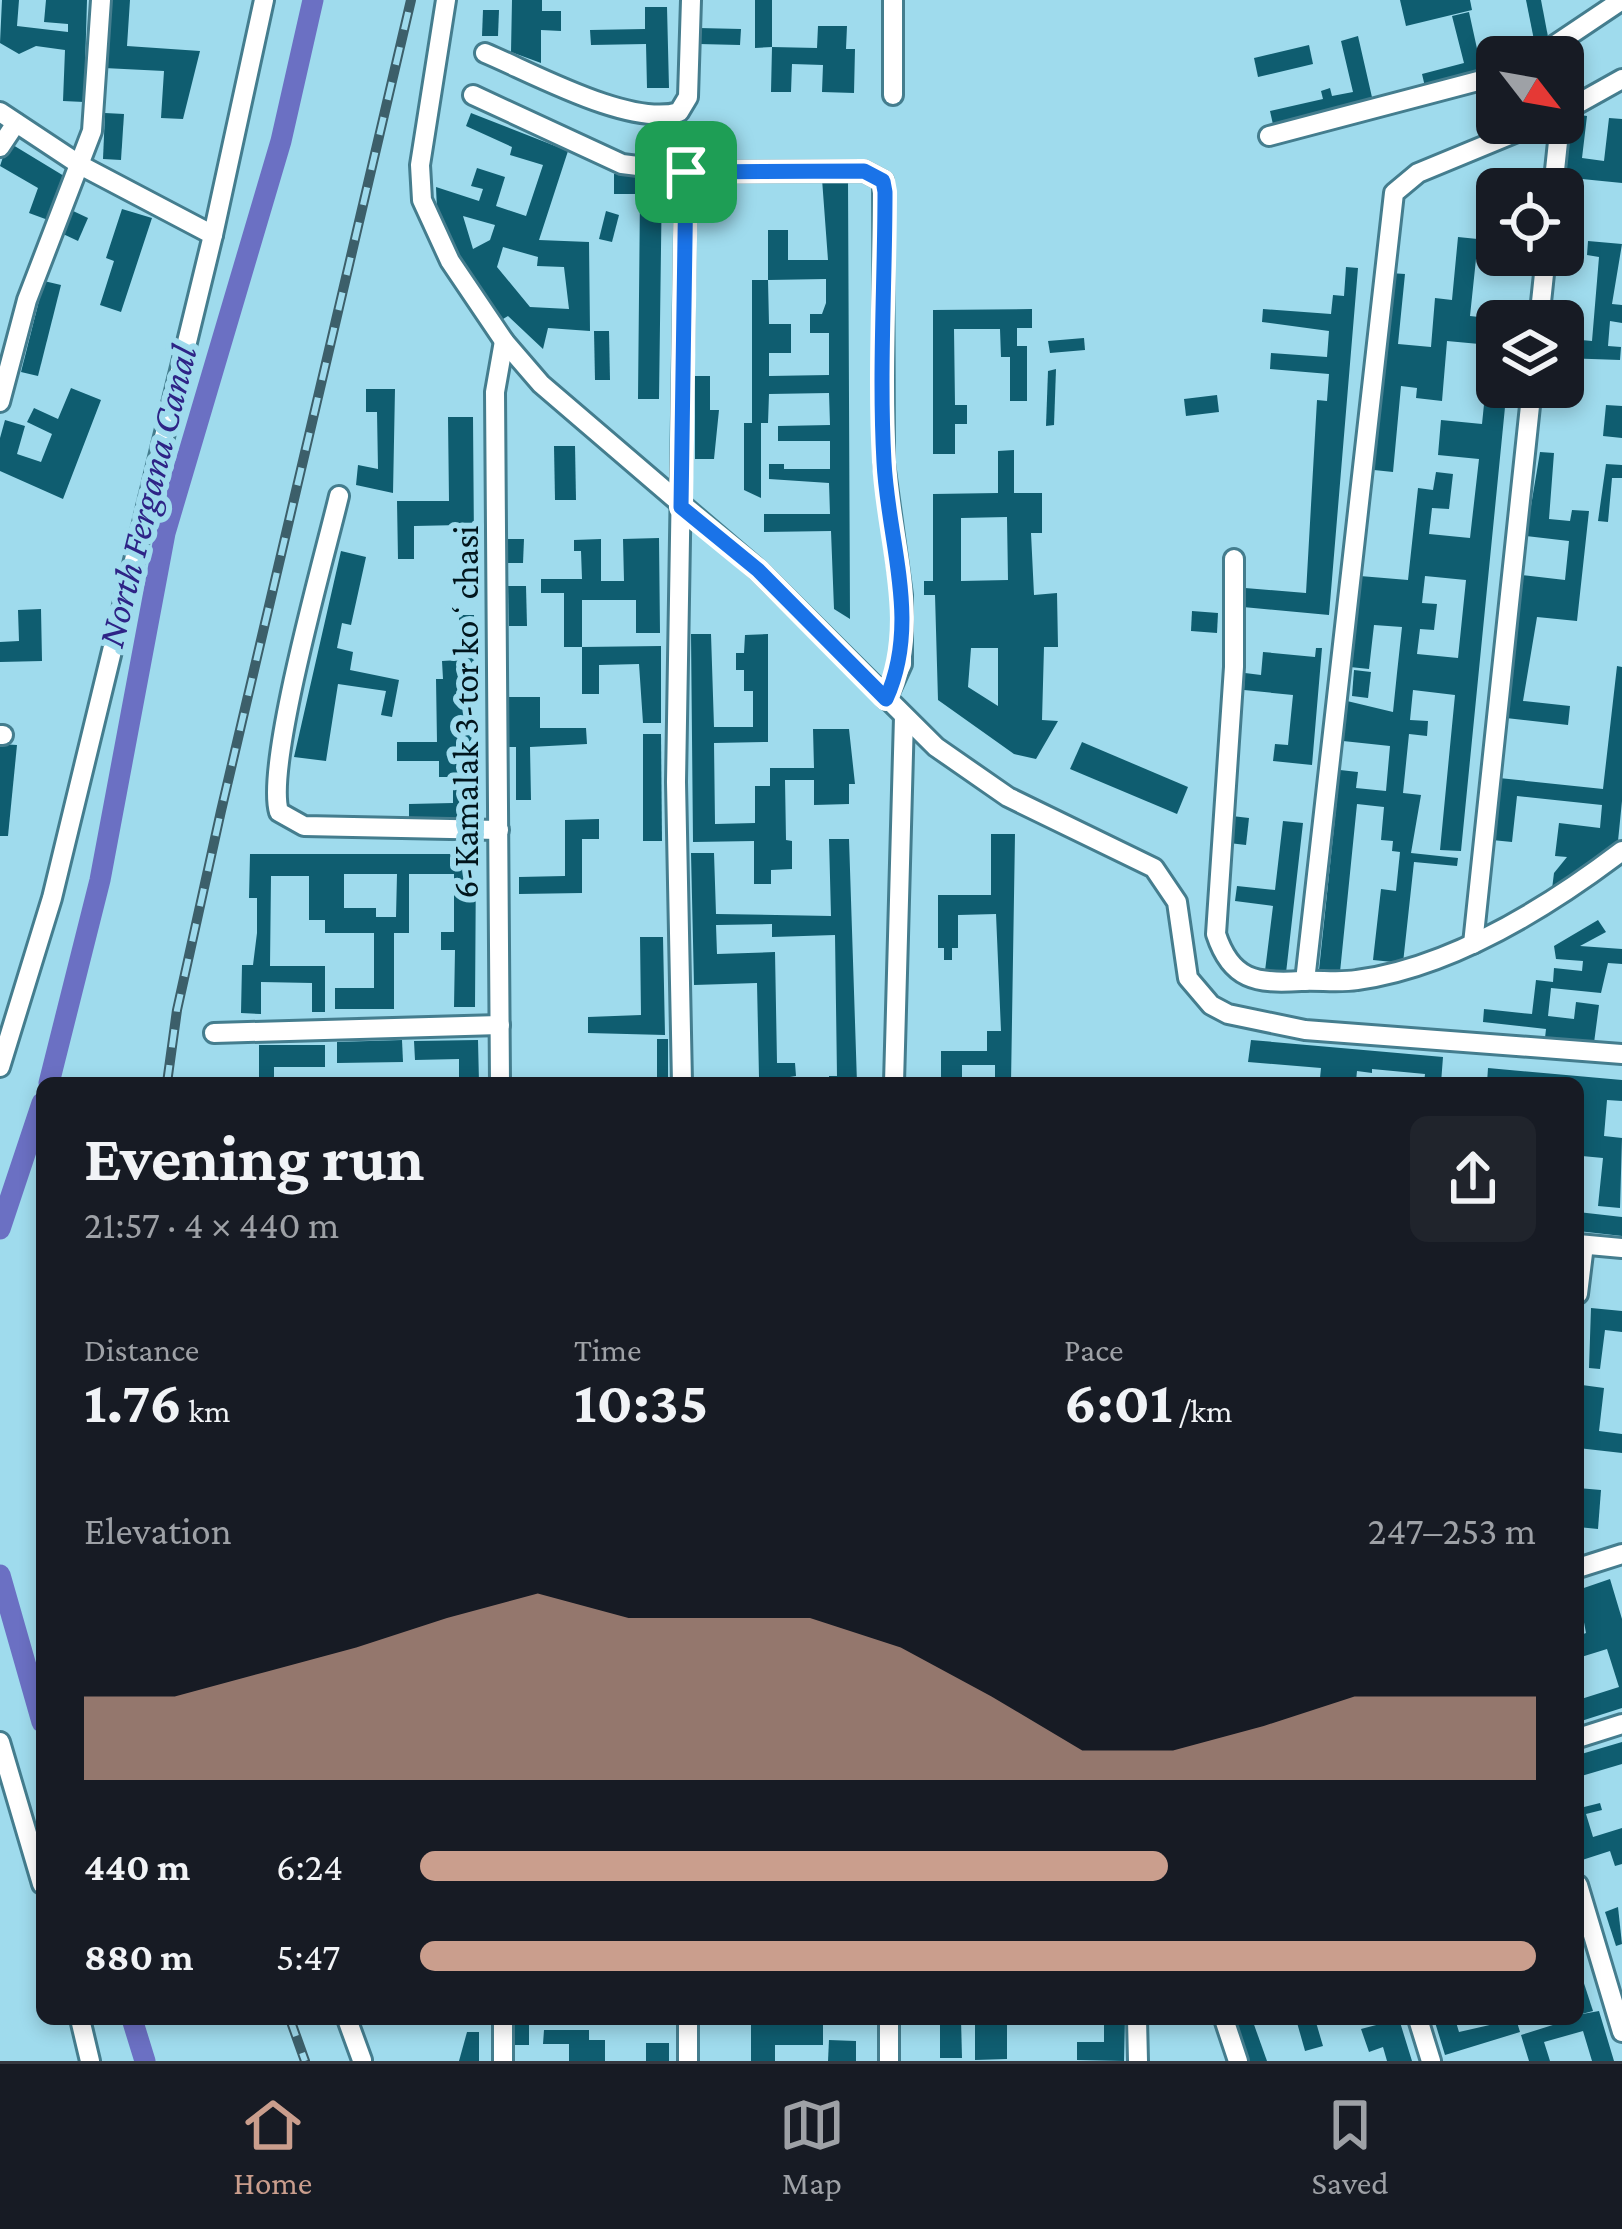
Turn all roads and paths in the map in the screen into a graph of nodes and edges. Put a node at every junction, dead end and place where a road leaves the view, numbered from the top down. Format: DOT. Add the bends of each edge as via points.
graph roads {
  1 [pos="101,0"];
  2 [pos="264,0"];
  3 [pos="446,0"];
  4 [pos="692,0"];
  5 [pos="893,0"];
  6 [pos="1622,0"];
  7 [pos="1568,36"];
  8 [pos="485,53"];
  9 [pos="1622,79"];
  10 [pos="1476,82"];
  11 [pos="473,95"];
  12 [pos="893,95"];
  13 [pos="1584,100"];
  14 [pos="8,117"];
  15 [pos="1269,136"];
  16 [pos="1487,144"];
  17 [pos="0,147"];
  18 [pos="80,165"];
  19 [pos="686,172"];
  20 [pos="213,235"];
  21 [pos="504,341"];
  22 [pos="0,402"];
  23 [pos="1530,408"];
  24 [pos="339,496"];
  25 [pos="681,507"];
  26 [pos="1234,559"];
  27 [pos="886,699"];
  28 [pos="904,717"];
  29 [pos="499,830"];
  30 [pos="1622,851"];
  31 [pos="1472,944"];
  32 [pos="1305,981"];
  33 [pos="500,1025"];
  34 [pos="214,1034"];
  35 [pos="1622,1054"];
  36 [pos="0,1067"];
  37 [pos="500,1077"];
  38 [pos="682,1077"];
  39 [pos="894,1077"];
  40 [pos="1584,1245"];
  41 [pos="1622,1248"];
  42 [pos="1622,1554"];
  43 [pos="1584,1566"];
  44 [pos="1622,1724"];
  45 [pos="1584,1736"];
  46 [pos="0,1742"];
  47 [pos="36,1864"];
  48 [pos="1584,1905"];
  49 [pos="81,2025"];
  50 [pos="349,2025"];
  51 [pos="503,2025"];
  52 [pos="688,2025"];
  53 [pos="890,2025"];
  54 [pos="1137,2025"];
  55 [pos="1227,2025"];
  56 [pos="1420,2025"];
  57 [pos="1622,2032"];
  58 [pos="362,2060"];
  59 [pos="90,2061"];
  60 [pos="503,2061"];
  61 [pos="688,2061"];
  62 [pos="889,2061"];
  63 [pos="1138,2061"];
  64 [pos="1238,2061"];
  65 [pos="1431,2061"];
  1 -- 18 [label="street" via="92,131"];
  2 -- 20 [label="street"];
  3 -- 21 [label="street" via="420,165 422,200 450,261"];
  4 -- 8 [label="street" via="688,97 670,115 636,114"];
  5 -- 12 [label="street"];
  6 -- 7 [label="street"];
  9 -- 13 [label="street"];
  10 -- 15 [label="street"];
  11 -- 19 [label="street" via="622,164"];
  14 -- 17 [label="street"];
  14 -- 18 [label="street"];
  16 -- 32 [label="street" via="1418,172 1394,193"];
  18 -- 20 [label="street"];
  18 -- 22 [label="street" via="27,300"];
  19 -- 25 [label="street"];
  19 -- 27 [label="street" via="864,171 883,181 884,463 902,595 902,664"];
  20 -- 36 [label="street" via="52,898"];
  21 -- 25 [label="street" via="541,384"];
  21 -- 29 [label="street, 6-Kamalak 3-tor koʻchasi" via="495,392"];
  23 -- 31 [label="street"];
  24 -- 29 [label="street" via="295,676 279,812 304,826"];
  25 -- 27 [label="street" via="758,570"];
  25 -- 38 [label="street"];
  26 -- 32 [label="street" via="1216,934 1250,981"];
  27 -- 28 [label="street"];
  28 -- 35 [label="street" via="1008,797 1154,868 1177,902 1188,978 1228,1014 1305,1030"];
  28 -- 39 [label="street"];
  29 -- 33 [label="street, 6-Kamalak 3-tor koʻchasi"];
  30 -- 31 [label="street"];
  31 -- 32 [label="street" via="1400,972"];
  33 -- 34 [label="street"];
  33 -- 37 [label="street, 6-Kamalak 3-tor koʻchasi"];
  40 -- 41 [label="street"];
  42 -- 43 [label="street"];
  44 -- 45 [label="street"];
  46 -- 47 [label="street"];
  48 -- 57 [label="street"];
  49 -- 59 [label="street"];
  50 -- 58 [label="street"];
  51 -- 60 [label="street"];
  52 -- 61 [label="street"];
  53 -- 62 [label="street"];
  54 -- 63 [label="street"];
  55 -- 64 [label="street"];
  56 -- 65 [label="street"];
}
